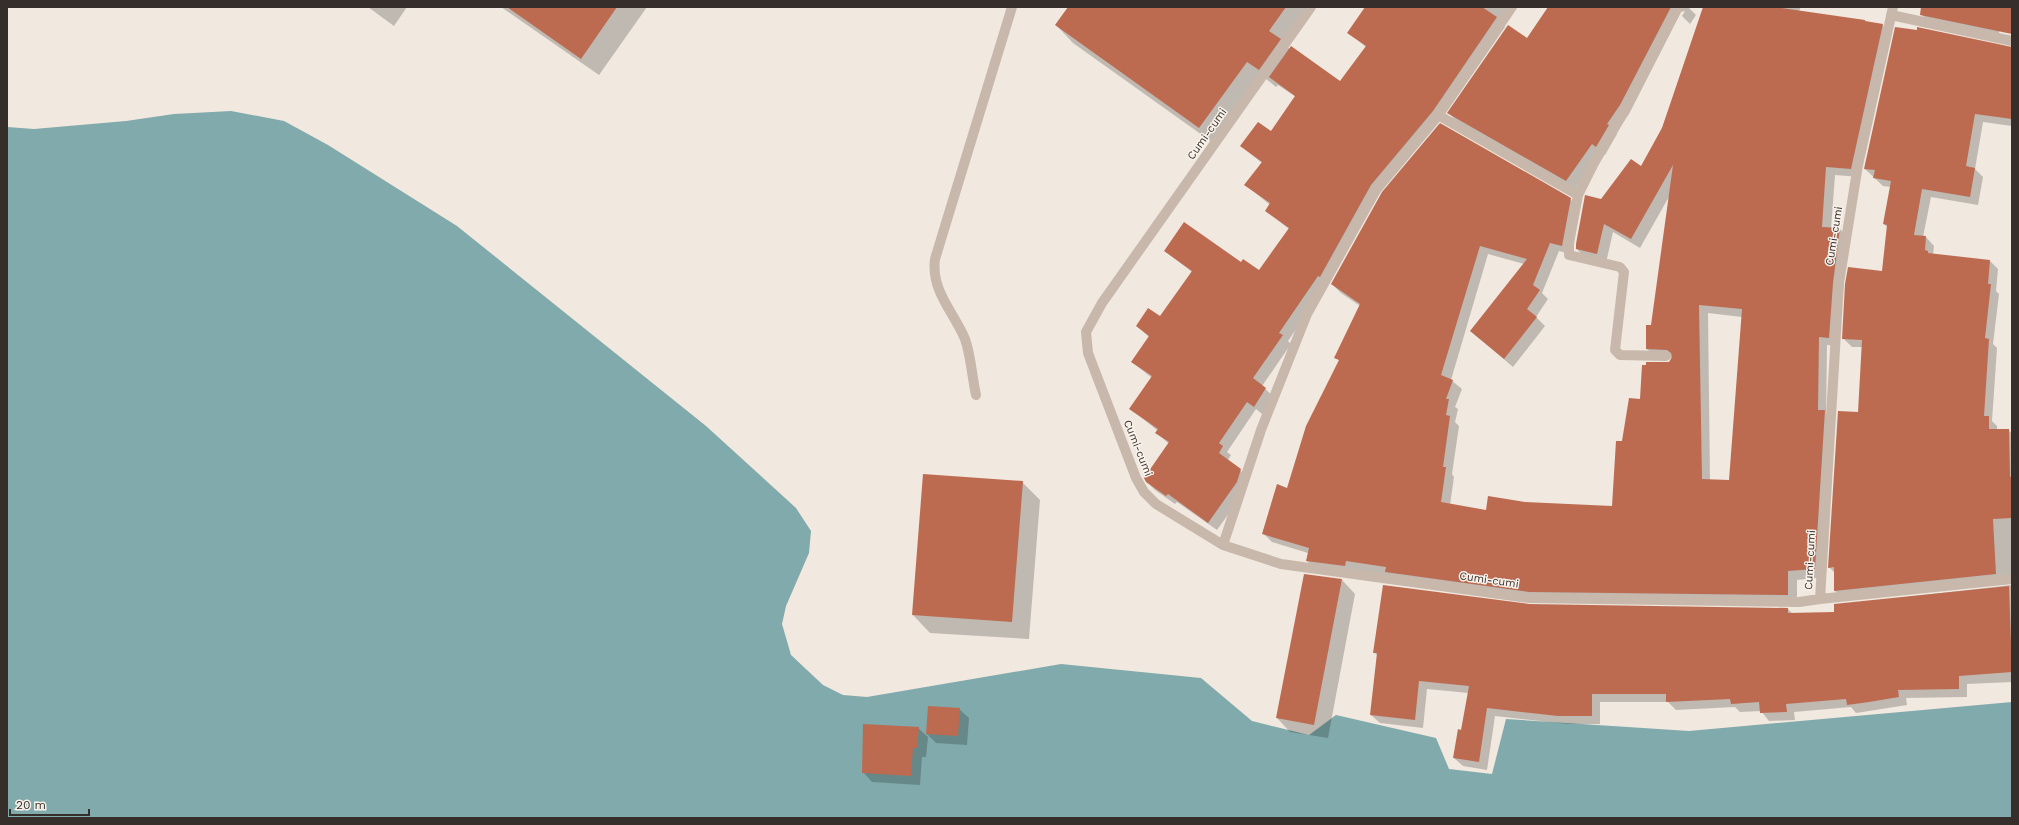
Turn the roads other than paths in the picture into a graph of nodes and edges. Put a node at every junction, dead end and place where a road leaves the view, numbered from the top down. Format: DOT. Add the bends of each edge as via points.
graph roads {
  1 [pos="1012,7"];
  2 [pos="1311,7"];
  3 [pos="1512,7"];
  4 [pos="1678,7"];
  5 [pos="1892,11"];
  6 [pos="2012,41"];
  7 [pos="1438,115"];
  8 [pos="1578,195"];
  9 [pos="1666,356"];
  10 [pos="976,394"];
  11 [pos="1223,545"];
  12 [pos="2012,579"];
  13 [pos="1820,599"];
  1 -- 10 [label="street" via="935,259 933,273 965,340"];
  2 -- 11 [label="street, Cumi-cumi" via="1102,303 1086,332 1088,353 1136,478 1144,492 1156,504"];
  3 -- 7 [label="street"];
  4 -- 8 [label="street"];
  5 -- 6 [label="street"];
  5 -- 13 [label="street, Cumi-cumi" via="1858,165 1839,283"];
  7 -- 8 [label="street"];
  7 -- 11 [label="street" via="1377,188 1307,314 1261,430"];
  8 -- 9 [label="street" via="1569,255 1620,267 1624,272 1615,350 1620,355"];
  11 -- 13 [label="street, Cumi-cumi" via="1281,564 1529,598 1799,602"];
  12 -- 13 [label="street"];
}
